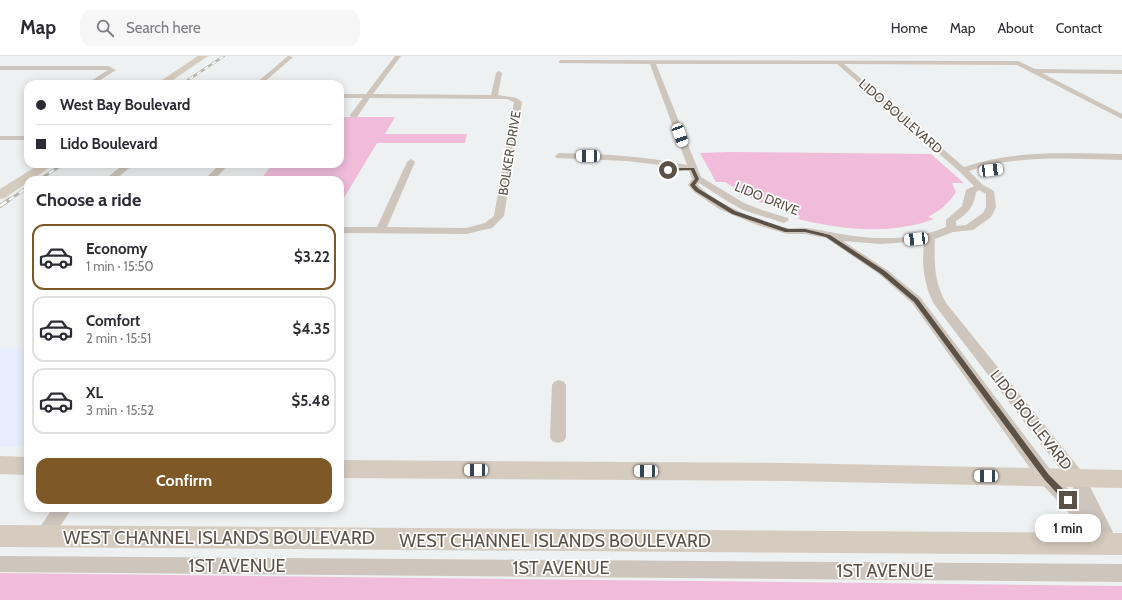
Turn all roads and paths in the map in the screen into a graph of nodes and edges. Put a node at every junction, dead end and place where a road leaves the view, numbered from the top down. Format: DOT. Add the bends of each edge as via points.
graph roads {
  1 [pos="204,56"];
  2 [pos="215,56"];
  3 [pos="398,56"];
  4 [pos="832,56"];
  5 [pos="1000,56"];
  6 [pos="290,57"];
  7 [pos="651,59"];
  8 [pos="561,62"];
  9 [pos="838,62"];
  10 [pos="1016,62"];
  11 [pos="0,68"];
  12 [pos="14,68"];
  13 [pos="1034,71"];
  14 [pos="1122,72"];
  15 [pos="0,74"];
  16 [pos="499,74"];
  17 [pos="96,80"];
  18 [pos="167,80"];
  19 [pos="178,80"];
  20 [pos="263,80"];
  21 [pos="344,96"];
  22 [pos="369,96"];
  23 [pos="494,96"];
  24 [pos="354,115"];
  25 [pos="1122,117"];
  26 [pos="0,138"];
  27 [pos="24,138"];
  28 [pos="1122,157"];
  29 [pos="559,159"];
  30 [pos="411,162"];
  31 [pos="1122,164"];
  32 [pos="28,168"];
  33 [pos="42,168"];
  34 [pos="124,168"];
  35 [pos="221,168"];
  36 [pos="693,169"];
  37 [pos="963,170"];
  38 [pos="29,176"];
  39 [pos="114,176"];
  40 [pos="213,176"];
  41 [pos="24,180"];
  42 [pos="0,185"];
  43 [pos="980,187"];
  44 [pos="0,195"];
  45 [pos="951,229"];
  46 [pos="344,230"];
  47 [pos="380,231"];
  48 [pos="828,236"];
  49 [pos="930,237"];
  50 [pos="559,385"];
  51 [pos="558,438"];
  52 [pos="0,465"];
  53 [pos="24,466"];
  54 [pos="344,469"];
  55 [pos="1046,477"];
  56 [pos="1077,478"];
  57 [pos="1122,479"];
  58 [pos="59,512"];
  59 [pos="0,536"];
  60 [pos="42,537"];
  61 [pos="1116,544"];
  62 [pos="0,564"];
  63 [pos="1122,573"];
  1 -- 18 [label="main road"];
  2 -- 19 [label="main road"];
  3 -- 22 [label="street"];
  4 -- 9 [label="street, LIDO BOULEVARD"];
  5 -- 10 [label="street"];
  6 -- 20 [label="street"];
  7 -- 8 [label="street"];
  7 -- 9 [label="street"];
  7 -- 36 [label="street, LIDO DRIVE"];
  9 -- 10 [label="street"];
  9 -- 37 [label="street, LIDO BOULEVARD"];
  10 -- 13 [label="street"];
  11 -- 12 [label="street"];
  12 -- 15 [label="street"];
  12 -- 17 [label="street" via="113,70"];
  13 -- 14 [label="street"];
  13 -- 25 [label="street"];
  16 -- 23 [label="street"];
  21 -- 22 [label="street, BOLKER DRIVE"];
  22 -- 23 [label="street, BOLKER DRIVE"];
  22 -- 24 [label="street"];
  23 -- 47 [label="street, BOLKER DRIVE" via="510,97 518,102 499,216 496,220 484,228 466,231"];
  26 -- 27 [label="street"];
  28 -- 37 [label="street" via="1017,158 977,164"];
  29 -- 36 [label="street" via="668,170"];
  30 -- 47 [label="street"];
  31 -- 37 [label="street" via="1040,164 991,170"];
  32 -- 42 [label="main road"];
  33 -- 38 [label="main road"];
  34 -- 39 [label="street"];
  35 -- 40 [label="street"];
  36 -- 48 [label="street, LIDO DRIVE" via="697,179 693,185 697,190 734,212 787,231 805,231"];
  37 -- 43 [label="street, LIDO BOULEVARD"];
  41 -- 44 [label="main road"];
  43 -- 45 [label="street" via="971,190 970,202 964,211 951,220"];
  43 -- 45 [label="street, LIDO BOULEVARD" via="991,193 991,207 986,215 969,228"];
  45 -- 49 [label="street, LIDO BOULEVARD"];
  46 -- 47 [label="street, BOLKER DRIVE"];
  48 -- 49 [label="street, LIDO BOULEVARD" via="849,240 881,241"];
  48 -- 55 [label="street, LIDO BOULEVARD" via="883,272 916,300"];
  49 -- 56 [label="street, LIDO BOULEVARD" via="928,277 940,304"];
  50 -- 51 [label="street"];
  52 -- 53 [label="main road"];
  54 -- 55 [label="main road"];
  55 -- 56 [label="main road"];
  55 -- 61 [label="street, LIDO BOULEVARD"];
  56 -- 57 [label="main road"];
  56 -- 61 [label="street, LIDO BOULEVARD"];
  58 -- 60 [label="street"];
  59 -- 60 [label="main road, WEST CHANNEL ISLANDS BOULEVARD"];
  60 -- 61 [label="main road, WEST CHANNEL ISLANDS BOULEVARD"];
  62 -- 63 [label="street, 1ST AVENUE"];
}
